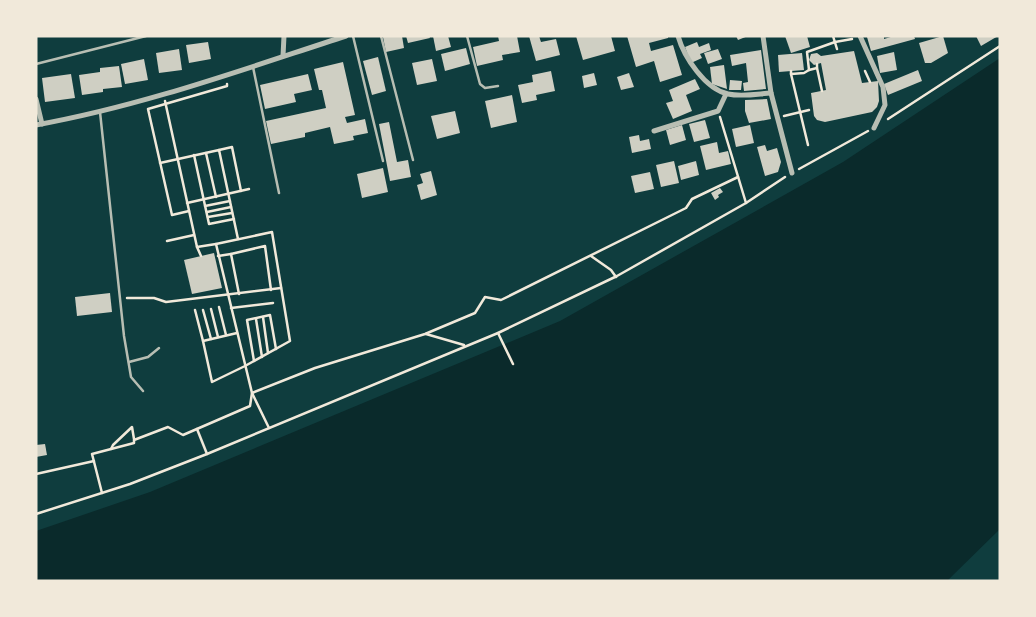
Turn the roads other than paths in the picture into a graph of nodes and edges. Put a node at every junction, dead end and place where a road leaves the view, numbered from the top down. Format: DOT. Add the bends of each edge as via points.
graph roads {
  1 [pos="146,36"];
  2 [pos="284,36"];
  3 [pos="346,36"];
  4 [pos="353,36"];
  5 [pos="381,36"];
  6 [pos="467,36"];
  7 [pos="678,36"];
  8 [pos="763,36"];
  9 [pos="860,36"];
  10 [pos="283,56"];
  11 [pos="36,64"];
  12 [pos="253,67"];
  13 [pos="498,86"];
  14 [pos="772,93"];
  15 [pos="726,94"];
  16 [pos="36,99"];
  17 [pos="100,112"];
  18 [pos="39,124"];
  19 [pos="874,128"];
  20 [pos="654,131"];
  21 [pos="413,160"];
  22 [pos="383,161"];
  23 [pos="792,173"];
  24 [pos="279,193"];
  25 [pos="159,348"];
  26 [pos="129,362"];
  27 [pos="143,391"];
  1 -- 11 [label="lane"];
  2 -- 10 [label="street"];
  3 -- 10 [label="street"];
  4 -- 22 [label="lane"];
  5 -- 21 [label="lane"];
  6 -- 13 [label="lane" via="480,84 485,88"];
  7 -- 15 [label="street" via="691,65 710,84"];
  8 -- 14 [label="street"];
  9 -- 19 [label="street" via="883,87 885,105"];
  10 -- 12 [label="street"];
  12 -- 17 [label="street"];
  12 -- 24 [label="lane"];
  14 -- 15 [label="street"];
  14 -- 23 [label="street"];
  15 -- 20 [label="street" via="718,111"];
  16 -- 18 [label="street"];
  17 -- 18 [label="street"];
  17 -- 26 [label="lane"];
  25 -- 26 [label="lane" via="148,357"];
  26 -- 27 [label="lane" via="131,377"];
}
